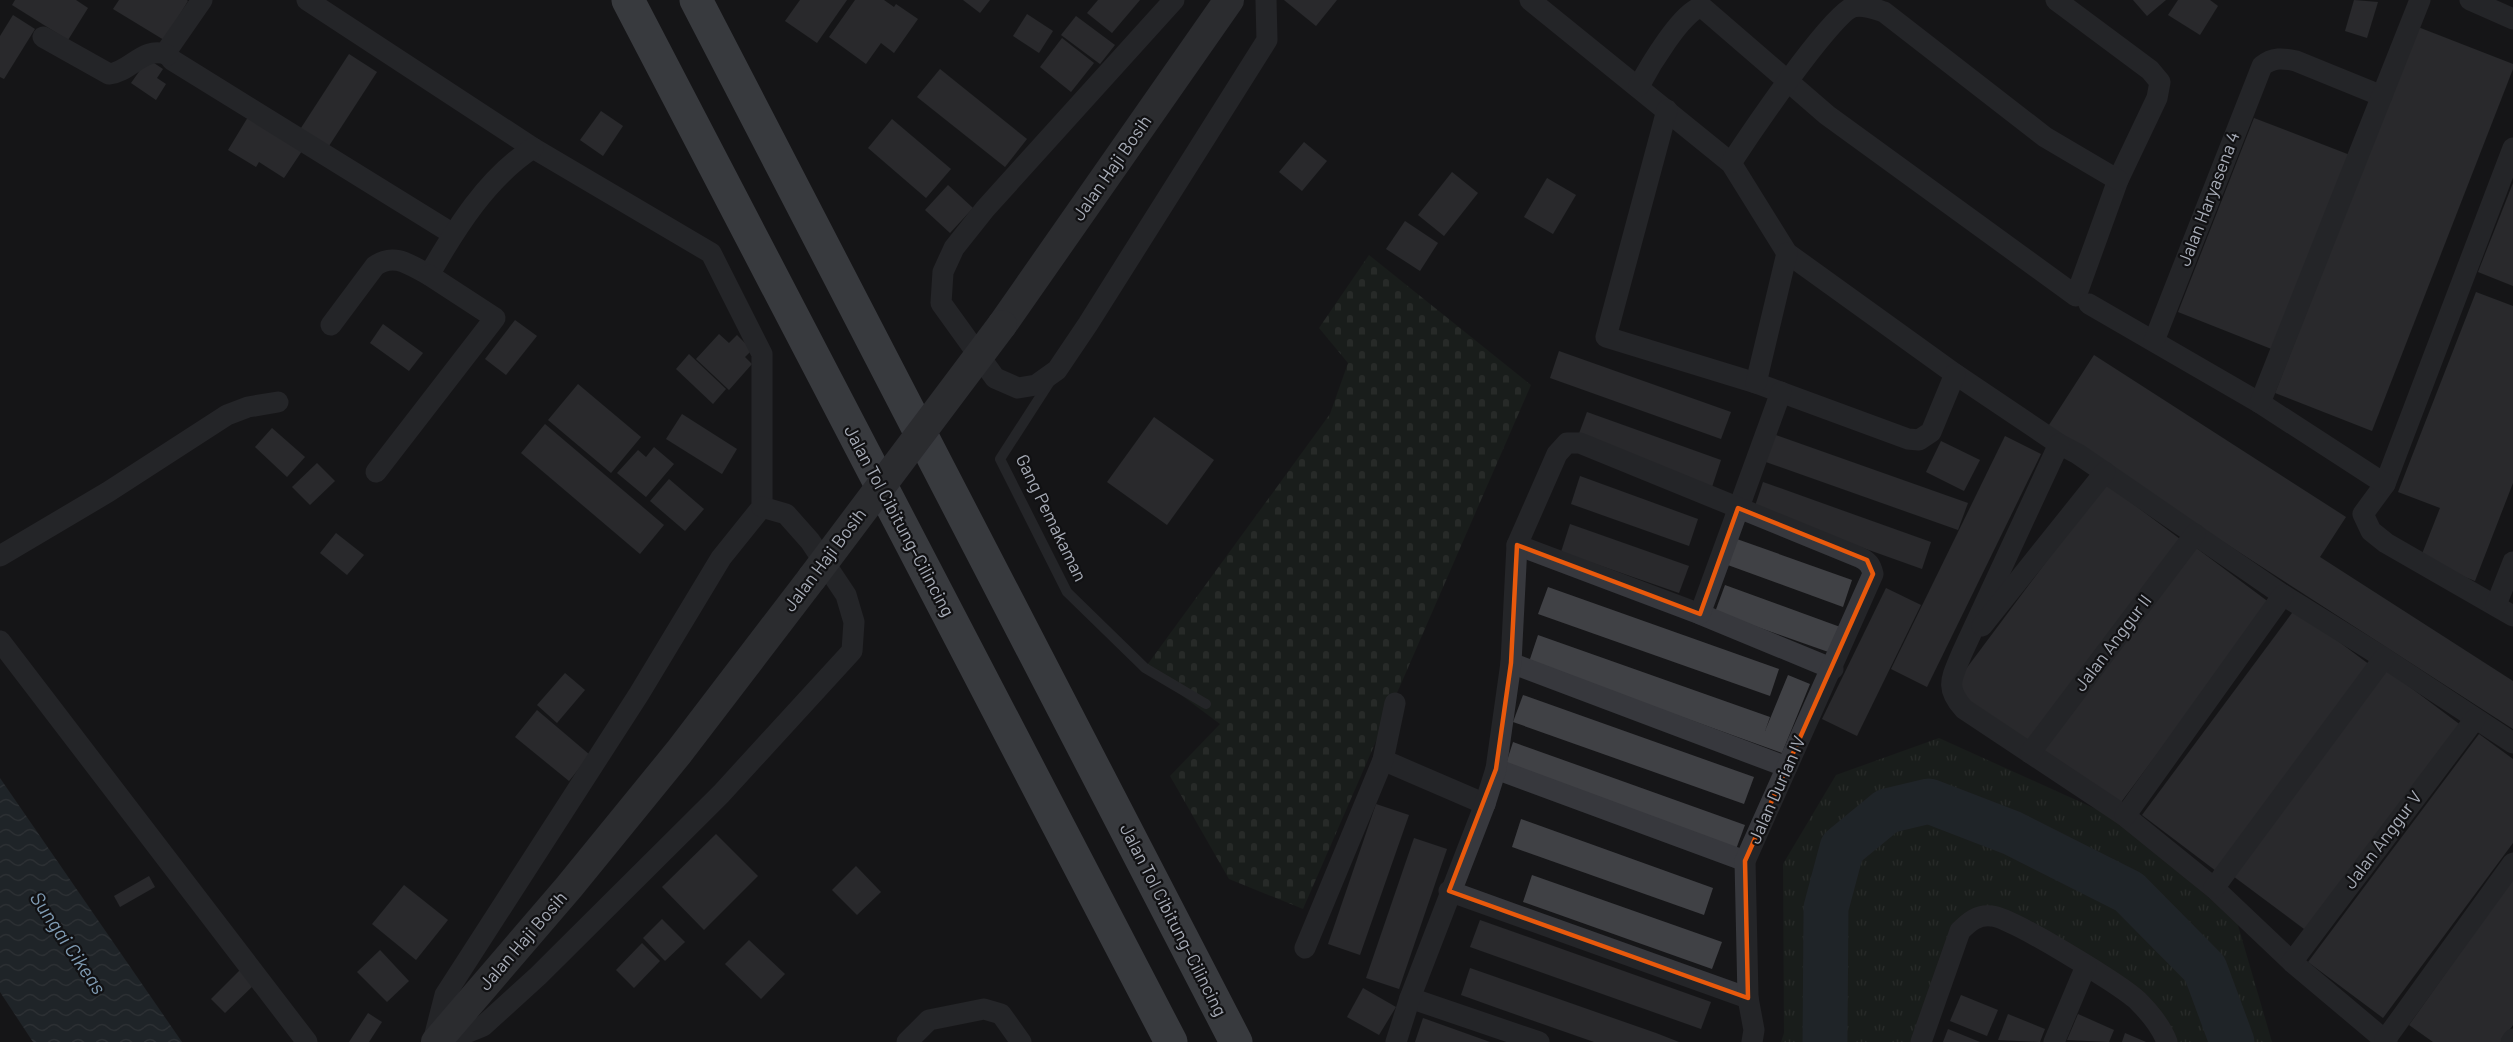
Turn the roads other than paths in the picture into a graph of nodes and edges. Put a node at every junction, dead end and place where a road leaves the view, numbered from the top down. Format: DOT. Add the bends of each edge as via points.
graph roads {
  1 [pos="202,0"];
  2 [pos="307,0"];
  3 [pos="628,0"];
  4 [pos="696,0"];
  5 [pos="1174,0"];
  6 [pos="1229,0"];
  7 [pos="1266,0"];
  8 [pos="1530,0"];
  9 [pos="2056,0"];
  10 [pos="2420,0"];
  11 [pos="2470,0"];
  12 [pos="2513,19"];
  13 [pos="43,37"];
  14 [pos="168,55"];
  15 [pos="1787,82"];
  16 [pos="1639,86"];
  17 [pos="2382,96"];
  18 [pos="1667,110"];
  19 [pos="533,148"];
  20 [pos="2513,148"];
  21 [pos="1731,163"];
  22 [pos="2118,180"];
  23 [pos="453,234"];
  24 [pos="1787,253"];
  25 [pos="429,275"];
  26 [pos="2089,304"];
  27 [pos="331,325"];
  28 [pos="2154,341"];
  29 [pos="1057,370"];
  30 [pos="1955,374"];
  31 [pos="1756,382"];
  32 [pos="1781,392"];
  33 [pos="278,402"];
  34 [pos="2260,403"];
  35 [pos="2059,444"];
  36 [pos="376,472"];
  37 [pos="2105,472"];
  38 [pos="2385,483"];
  39 [pos="762,507"];
  40 [pos="1738,508"];
  41 [pos="2196,534"];
  42 [pos="1517,545"];
  43 [pos="0,556"];
  44 [pos="2513,562"];
  45 [pos="2283,595"];
  46 [pos="2504,610"];
  47 [pos="1700,614"];
  48 [pos="0,641"];
  49 [pos="1962,653"];
  50 [pos="2384,658"];
  51 [pos="1511,663"];
  52 [pos="1833,669"];
  53 [pos="1395,703"];
  54 [pos="1206,704"];
  55 [pos="2475,719"];
  56 [pos="2513,743"];
  57 [pos="2030,753"];
  58 [pos="1383,760"];
  59 [pos="1787,767"];
  60 [pos="1496,769"];
  61 [pos="1485,804"];
  62 [pos="2125,816"];
  63 [pos="1745,861"];
  64 [pos="2513,863"];
  65 [pos="2214,888"];
  66 [pos="1449,891"];
  67 [pos="1305,948"];
  68 [pos="2292,962"];
  69 [pos="2086,966"];
  70 [pos="1410,998"];
  71 [pos="1748,998"];
  72 [pos="2386,1041"];
  73 [pos="307,1042"];
  74 [pos="434,1042"];
  75 [pos="444,1042"];
  76 [pos="907,1042"];
  77 [pos="1021,1042"];
  78 [pos="1171,1042"];
  79 [pos="1236,1042"];
  80 [pos="1396,1042"];
  81 [pos="1539,1042"];
  82 [pos="1752,1042"];
  83 [pos="1921,1042"];
  84 [pos="2055,1042"];
  85 [pos="2167,1042"];
  1 -- 14 [label="street" via="168,49"];
  2 -- 19 [label="street"];
  3 -- 78 [label="highway, Jalan Tol Cibitung–Cilincing"];
  4 -- 79 [label="highway, Jalan Tol Cibitung–Cilincing"];
  5 -- 29 [label="street" via="985,209 954,248 942,272 941,303 995,378 1018,388 1036,385"];
  6 -- 74 [label="main road, Jalan Haji Bosih, bridge" via="1002,325 812,578 679,752 569,887"];
  7 -- 29 [label="street" via="1267,40"];
  8 -- 16 [label="street"];
  9 -- 22 [label="street" via="2150,70 2160,82 2157,99"];
  10 -- 17 [label="street"];
  11 -- 12 [label="street"];
  13 -- 14 [label="street" via="109,74 120,73 140,57 159,52"];
  14 -- 23 [label="street" via="188,72"];
  15 -- 16 [label="street" via="1702,6 1686,15"];
  15 -- 21 [label="street"];
  15 -- 22 [label="street" via="1838,18 1852,7 1867,6 1884,12 2045,137"];
  15 -- 22 [label="street" via="1903,172 2076,296"];
  16 -- 18 [label="street"];
  17 -- 28 [label="street, Jalan Haryasena 4" via="2296,61 2269,60 2257,74"];
  17 -- 34 [label="street"];
  18 -- 21 [label="street"];
  18 -- 31 [label="street" via="1606,337"];
  19 -- 23 [label="street" via="507,165"];
  19 -- 39 [label="street" via="711,253 762,354"];
  20 -- 38 [label="street"];
  21 -- 24 [label="street"];
  23 -- 25 [label="street"];
  24 -- 30 [label="street"];
  24 -- 31 [label="street"];
  25 -- 27 [label="street" via="394,258 385,258"];
  25 -- 36 [label="street" via="495,318"];
  26 -- 28 [label="street"];
  28 -- 34 [label="street"];
  29 -- 54 [label="lane, Gang Pemakaman" via="1000,459 1067,592 1145,668"];
  30 -- 32 [label="street" via="1932,432 1919,440 1898,436"];
  30 -- 35 [label="street"];
  31 -- 32 [label="street"];
  32 -- 40 [label="street"];
  33 -- 43 [label="street" via="227,415"];
  34 -- 38 [label="street"];
  35 -- 37 [label="street"];
  35 -- 49 [label="street"];
  37 -- 41 [label="street"];
  37 -- 49 [label="street"];
  38 -- 46 [label="street" via="2363,514 2371,531"];
  39 -- 74 [label="street" via="721,558 639,694 446,994"];
  39 -- 75 [label="street" via="786,514 810,541 846,595 854,622 852,651 721,794 538,976 483,1026"];
  40 -- 42 [label="street" via="1580,443 1567,443 1557,454"];
  40 -- 47 [label="street"];
  40 -- 52 [label="street, Jalan Durian IV" via="1867,560 1873,574"];
  41 -- 45 [label="street"];
  41 -- 57 [label="street, Jalan Anggur II"];
  42 -- 47 [label="street"];
  42 -- 51 [label="street"];
  44 -- 46 [label="street"];
  45 -- 50 [label="street"];
  45 -- 62 [label="street"];
  47 -- 52 [label="street"];
  48 -- 73 [label="street"];
  49 -- 57 [label="street" via="1950,682 1954,699"];
  50 -- 55 [label="street"];
  50 -- 65 [label="street"];
  51 -- 59 [label="street"];
  51 -- 60 [label="street"];
  52 -- 59 [label="street, Jalan Durian IV"];
  53 -- 58 [label="street"];
  55 -- 56 [label="street"];
  55 -- 68 [label="street, Jalan Anggur V"];
  57 -- 62 [label="street"];
  58 -- 61 [label="street"];
  58 -- 67 [label="street"];
  59 -- 63 [label="street, Jalan Durian IV"];
  60 -- 61 [label="street"];
  60 -- 63 [label="street"];
  61 -- 66 [label="street"];
  62 -- 65 [label="street"];
  63 -- 71 [label="street, Jalan Durian IV"];
  64 -- 72 [label="street"];
  65 -- 68 [label="street"];
  66 -- 70 [label="street"];
  66 -- 71 [label="street"];
  68 -- 72 [label="street"];
  69 -- 83 [label="street" via="2003,918 1990,915 1970,921 1960,932"];
  69 -- 84 [label="street"];
  69 -- 85 [label="street" via="2136,1000 2155,1020"];
  70 -- 80 [label="street"];
  70 -- 81 [label="street"];
  71 -- 82 [label="street, Jalan Durian IV" via="1754,1030"];
  76 -- 77 [label="street" via="929,1020 984,1009 1001,1014"];
}
